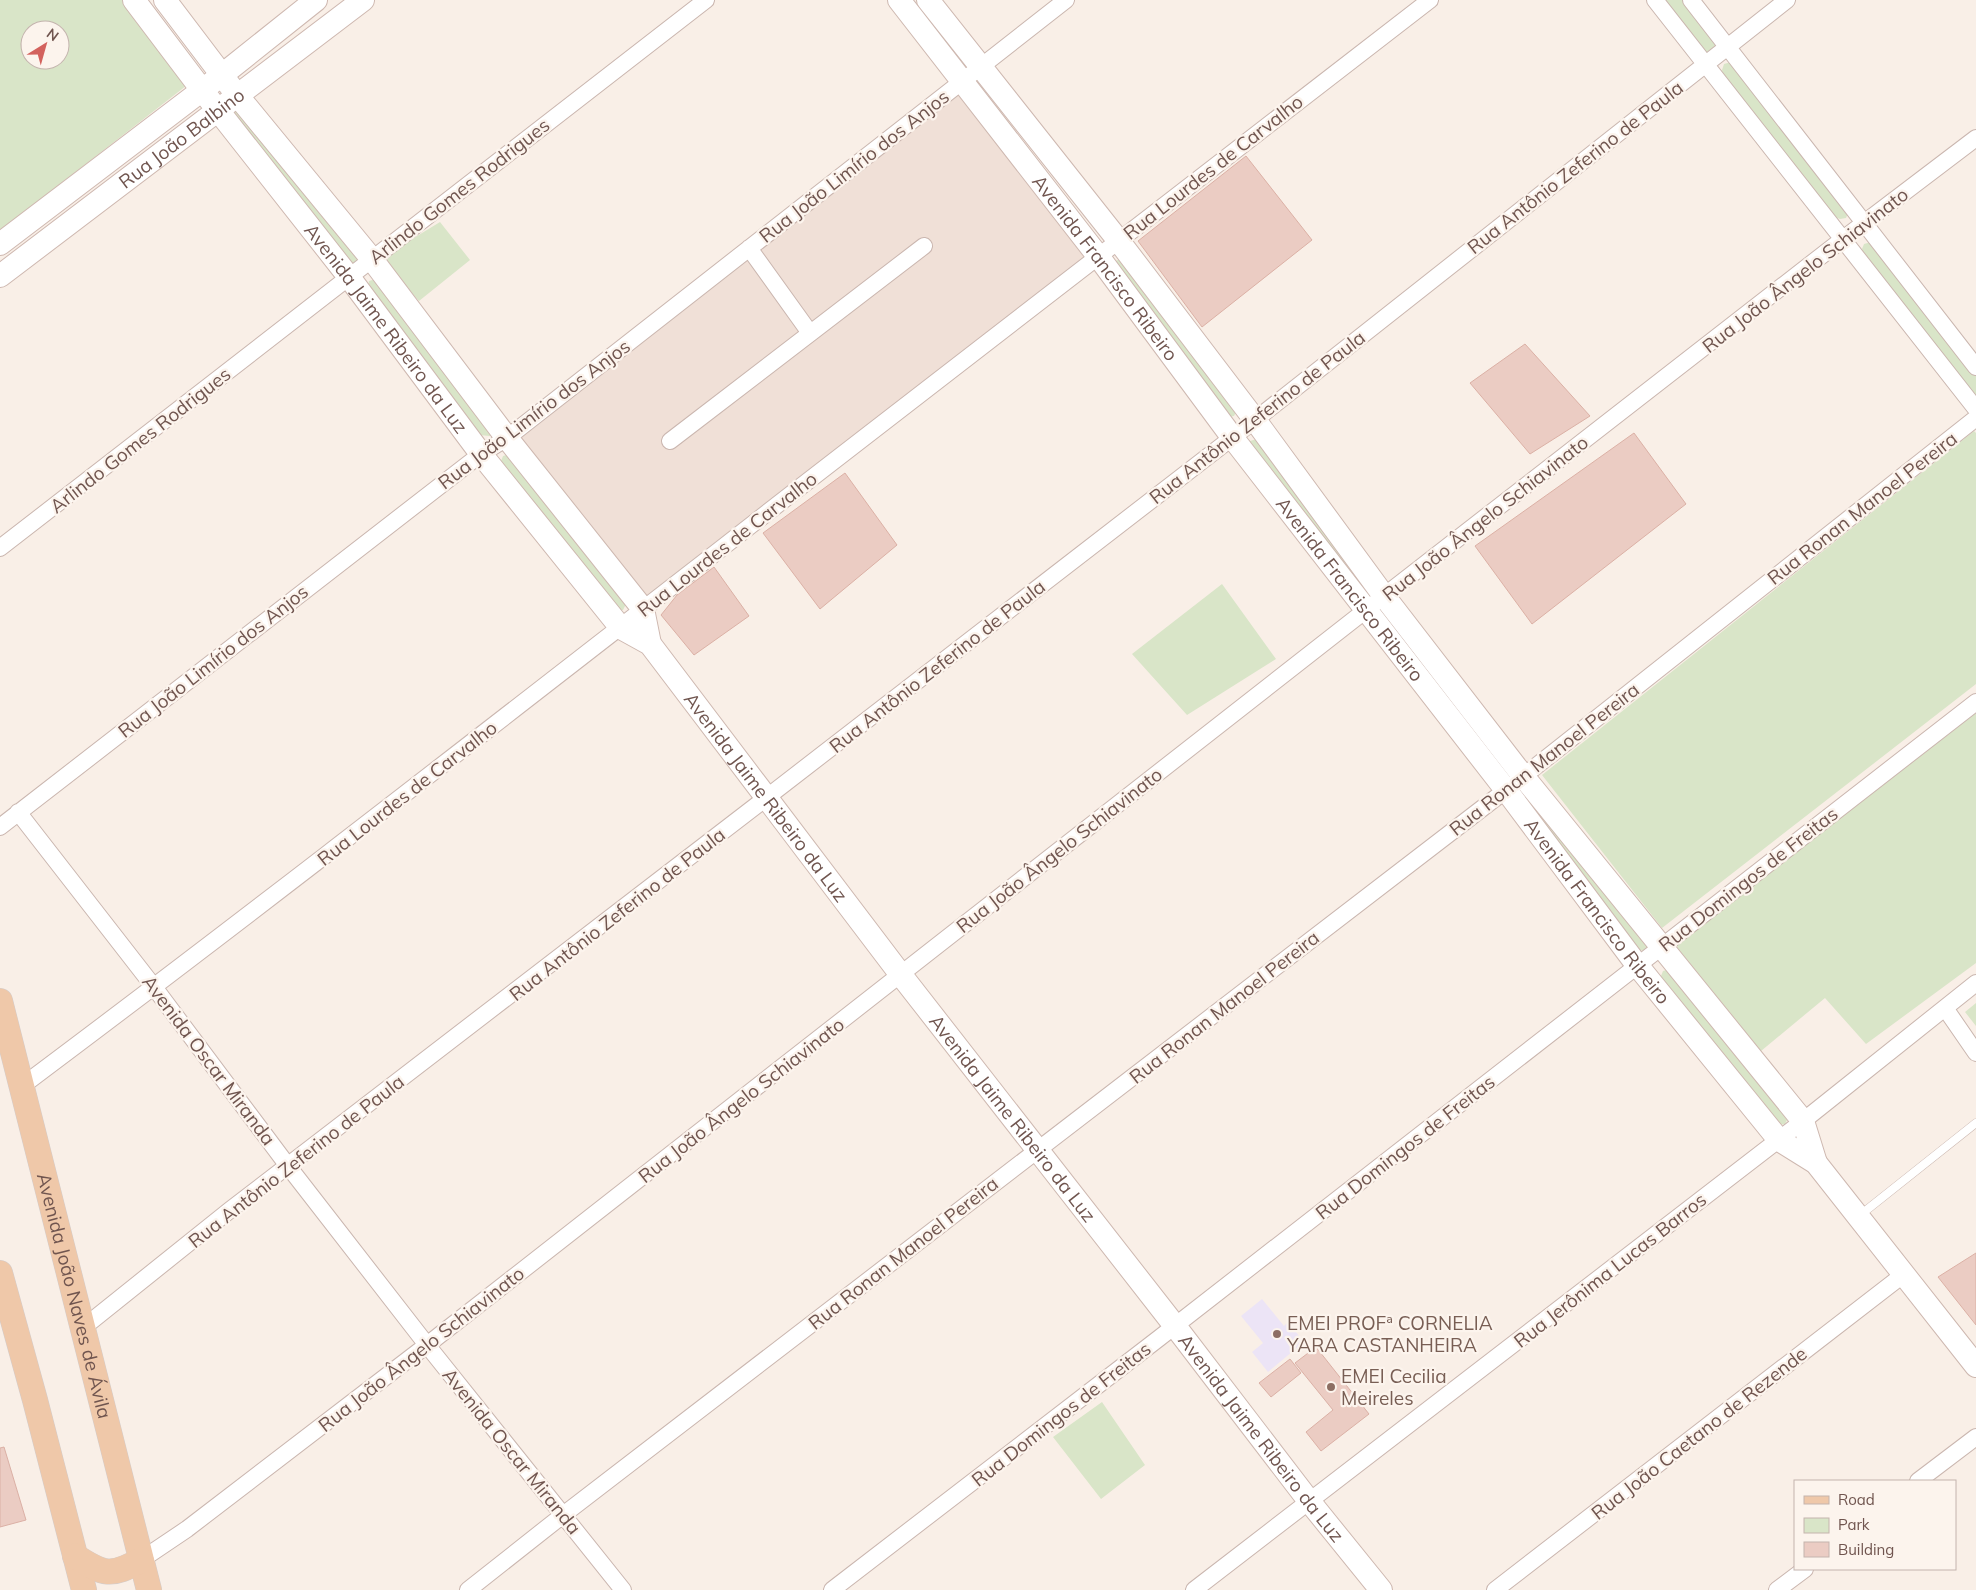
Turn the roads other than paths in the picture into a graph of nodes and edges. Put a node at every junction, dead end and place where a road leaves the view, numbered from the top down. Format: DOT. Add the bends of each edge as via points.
graph roads {
  1 [pos="134,0"];
  2 [pos="165,0"];
  3 [pos="316,0"];
  4 [pos="363,0"];
  5 [pos="706,0"];
  6 [pos="900,0"];
  7 [pos="928,0"];
  8 [pos="1066,0"];
  9 [pos="1430,0"];
  10 [pos="1655,0"];
  11 [pos="1691,0"];
  12 [pos="1787,0"];
  13 [pos="1727,45"];
  14 [pos="1706,64"];
  15 [pos="972,74"];
  16 [pos="222,75"];
  17 [pos="202,90"];
  18 [pos="237,95"];
  19 [pos="218,110"];
  20 [pos="1976,138"];
  21 [pos="1864,224"];
  22 [pos="1844,239"];
  23 [pos="1118,240"];
  24 [pos="0,244"];
  25 [pos="924,246"];
  26 [pos="750,248"];
  27 [pos="1098,256"];
  28 [pos="371,258"];
  29 [pos="0,276"];
  30 [pos="349,277"];
  31 [pos="810,333"];
  32 [pos="1976,367"];
  33 [pos="1976,409"];
  34 [pos="1976,418"];
  35 [pos="1255,420"];
  36 [pos="1232,437"];
  37 [pos="507,438"];
  38 [pos="670,441"];
  39 [pos="481,454"];
  40 [pos="0,548"];
  41 [pos="1384,596"];
  42 [pos="643,609"];
  43 [pos="1366,610"];
  44 [pos="621,628"];
  45 [pos="650,644"];
  46 [pos="1976,702"];
  47 [pos="1515,783"];
  48 [pos="766,798"];
  49 [pos="18,812"];
  50 [pos="0,827"];
  51 [pos="1660,947"];
  52 [pos="1637,965"];
  53 [pos="900,975"];
  54 [pos="1976,983"];
  55 [pos="154,987"];
  56 [pos="0,1001"];
  57 [pos="1945,1008"];
  58 [pos="1739,1043"];
  59 [pos="1976,1053"];
  60 [pos="1716,1062"];
  61 [pos="22,1086"];
  62 [pos="1804,1121"];
  63 [pos="1976,1123"];
  64 [pos="1779,1140"];
  65 [pos="1037,1150"];
  66 [pos="1816,1163"];
  67 [pos="288,1166"];
  68 [pos="1858,1217"];
  69 [pos="0,1273"];
  70 [pos="1903,1275"];
  71 [pos="5,1314"];
  72 [pos="1175,1326"];
  73 [pos="84,1327"];
  74 [pos="427,1345"];
  75 [pos="1976,1366"];
  76 [pos="1976,1437"];
  77 [pos="1919,1480"];
  78 [pos="1309,1502"];
  79 [pos="563,1515"];
  80 [pos="75,1556"];
  81 [pos="141,1560"];
  82 [pos="1804,1570"];
  83 [pos="84,1590"];
  84 [pos="149,1590"];
  85 [pos="468,1590"];
  86 [pos="623,1590"];
  87 [pos="832,1590"];
  88 [pos="1194,1590"];
  89 [pos="1380,1590"];
  90 [pos="1495,1590"];
  91 [pos="1777,1590"];
  1 -- 17 [label="street, Avenida Jaime Ribeiro da Luz"];
  2 -- 16 [label="street, Avenida Jaime Ribeiro da Luz"];
  3 -- 16 [label="street, Rua João Balbino"];
  4 -- 18 [label="street, Rua João Balbino"];
  5 -- 28 [label="street, Arlindo Gomes Rodrigues"];
  6 -- 15 [label="street, Avenida Francisco Ribeiro"];
  7 -- 15 [label="street, Avenida Francisco Ribeiro"];
  8 -- 15 [label="street, Rua João Limírio dos Anjos"];
  9 -- 23 [label="street, Rua Lourdes de Carvalho"];
  10 -- 14 [label="street"];
  11 -- 13 [label="street"];
  12 -- 13 [label="street, Rua Antônio Zeferino de Paula"];
  13 -- 14 [label="street, Rua Antônio Zeferino de Paula"];
  13 -- 21 [label="street"];
  14 -- 22 [label="street"];
  14 -- 35 [label="street, Rua Antônio Zeferino de Paula"];
  15 -- 23 [label="street, Avenida Francisco Ribeiro"];
  15 -- 26 [label="street, Rua João Limírio dos Anjos"];
  15 -- 27 [label="street, Avenida Francisco Ribeiro"];
  16 -- 17 [label="street, Rua João Balbino"];
  16 -- 18 [label="street, Avenida Jaime Ribeiro da Luz"];
  17 -- 19 [label="street, Avenida Jaime Ribeiro da Luz"];
  17 -- 24 [label="street, Rua João Balbino"];
  18 -- 19 [label="street, Rua João Balbino"];
  18 -- 28 [label="street, Avenida Jaime Ribeiro da Luz"];
  19 -- 29 [label="street, Rua João Balbino"];
  19 -- 30 [label="street, Avenida Jaime Ribeiro da Luz"];
  20 -- 21 [label="street, Rua João Ângelo Schiavinato"];
  21 -- 22 [label="street, Rua João Ângelo Schiavinato"];
  21 -- 32 [label="street"];
  22 -- 33 [label="street"];
  22 -- 41 [label="street, Rua João Ângelo Schiavinato"];
  23 -- 27 [label="street, Rua Lourdes de Carvalho"];
  23 -- 35 [label="street, Avenida Francisco Ribeiro"];
  25 -- 31 [label="street"];
  26 -- 31 [label="street"];
  26 -- 37 [label="street, Rua João Limírio dos Anjos"];
  27 -- 36 [label="street, Avenida Francisco Ribeiro"];
  27 -- 42 [label="street, Rua Lourdes de Carvalho"];
  28 -- 30 [label="street, Arlindo Gomes Rodrigues"];
  28 -- 37 [label="street, Avenida Jaime Ribeiro da Luz"];
  30 -- 39 [label="street, Avenida Jaime Ribeiro da Luz"];
  30 -- 40 [label="street, Arlindo Gomes Rodrigues"];
  31 -- 38 [label="street"];
  34 -- 47 [label="street, Rua Ronan Manoel Pereira"];
  35 -- 36 [label="street, Rua Antônio Zeferino de Paula"];
  35 -- 41 [label="street, Avenida Francisco Ribeiro"];
  36 -- 43 [label="street, Avenida Francisco Ribeiro"];
  36 -- 48 [label="street, Rua Antônio Zeferino de Paula"];
  37 -- 39 [label="street, Rua João Limírio dos Anjos"];
  37 -- 42 [label="street, Avenida Jaime Ribeiro da Luz"];
  39 -- 44 [label="street, Avenida Jaime Ribeiro da Luz"];
  39 -- 49 [label="street, Rua João Limírio dos Anjos"];
  41 -- 43 [label="street, Rua João Ângelo Schiavinato"];
  41 -- 47 [label="street, Avenida Francisco Ribeiro"];
  42 -- 44 [label="street, Rua Lourdes de Carvalho"];
  42 -- 45 [label="street, Avenida Jaime Ribeiro da Luz"];
  43 -- 47 [label="street, Avenida Francisco Ribeiro"];
  43 -- 53 [label="street, Rua João Ângelo Schiavinato"];
  44 -- 45 [label="street, Avenida Jaime Ribeiro da Luz"];
  44 -- 55 [label="street, Rua Lourdes de Carvalho"];
  45 -- 48 [label="street, Avenida Jaime Ribeiro da Luz"];
  46 -- 51 [label="street, Rua Domingos de Freitas"];
  47 -- 51 [label="street, Avenida Francisco Ribeiro"];
  47 -- 52 [label="street, Avenida Francisco Ribeiro"];
  47 -- 65 [label="street, Rua Ronan Manoel Pereira"];
  48 -- 53 [label="street, Avenida Jaime Ribeiro da Luz"];
  48 -- 67 [label="street, Rua Antônio Zeferino de Paula"];
  49 -- 50 [label="street, Rua João Limírio dos Anjos"];
  49 -- 55 [label="street, Avenida Oscar Miranda"];
  51 -- 52 [label="street, Rua Domingos de Freitas"];
  51 -- 58 [label="street, Avenida Francisco Ribeiro"];
  52 -- 60 [label="street, Avenida Francisco Ribeiro"];
  52 -- 72 [label="street, Rua Domingos de Freitas"];
  53 -- 65 [label="street, Avenida Jaime Ribeiro da Luz"];
  53 -- 74 [label="street, Rua João Ângelo Schiavinato"];
  54 -- 57 [label="street, Rua Jerônima Lucas Barros"];
  55 -- 61 [label="street, Rua Lourdes de Carvalho"];
  55 -- 67 [label="street, Avenida Oscar Miranda"];
  56 -- 61 [label="main road, Avenida João Naves de Ávila"];
  57 -- 59 [label="street"];
  57 -- 62 [label="street, Rua Jerônima Lucas Barros"];
  58 -- 60 [label="street"];
  58 -- 62 [label="street, Avenida Francisco Ribeiro"];
  60 -- 64 [label="street, Avenida Francisco Ribeiro"];
  61 -- 73 [label="main road, Avenida João Naves de Ávila"];
  62 -- 64 [label="street, Rua Jerônima Lucas Barros"];
  62 -- 66 [label="street, Avenida Francisco Ribeiro"];
  63 -- 68 [label="lane"];
  64 -- 66 [label="street, Avenida Francisco Ribeiro"];
  64 -- 78 [label="street, Rua Jerônima Lucas Barros"];
  65 -- 72 [label="street, Avenida Jaime Ribeiro da Luz"];
  65 -- 79 [label="street, Rua Ronan Manoel Pereira"];
  66 -- 68 [label="street, Avenida Francisco Ribeiro"];
  67 -- 73 [label="street, Rua Antônio Zeferino de Paula"];
  67 -- 74 [label="street, Avenida Oscar Miranda"];
  68 -- 70 [label="street, Avenida Francisco Ribeiro"];
  69 -- 71 [label="main road"];
  70 -- 75 [label="street, Avenida Francisco Ribeiro"];
  70 -- 90 [label="street, Rua João Caetano de Rezende"];
  71 -- 80 [label="main road" via="35,1400"];
  72 -- 78 [label="street, Avenida Jaime Ribeiro da Luz"];
  72 -- 87 [label="street, Rua Domingos de Freitas"];
  73 -- 81 [label="main road, Avenida João Naves de Ávila"];
  74 -- 79 [label="street, Avenida Oscar Miranda"];
  74 -- 81 [label="street, Rua João Ângelo Schiavinato" via="187,1529"];
  76 -- 77 [label="street"];
  78 -- 88 [label="street, Rua Jerônima Lucas Barros"];
  78 -- 89 [label="street, Avenida Jaime Ribeiro da Luz"];
  79 -- 85 [label="street, Rua Ronan Manoel Pereira"];
  79 -- 86 [label="street, Avenida Oscar Miranda"];
  80 -- 81 [label="main road" via="104,1572 124,1570"];
  80 -- 83 [label="main road"];
  81 -- 84 [label="main road, Avenida João Naves de Ávila"];
  82 -- 91 [label="street"];
}
